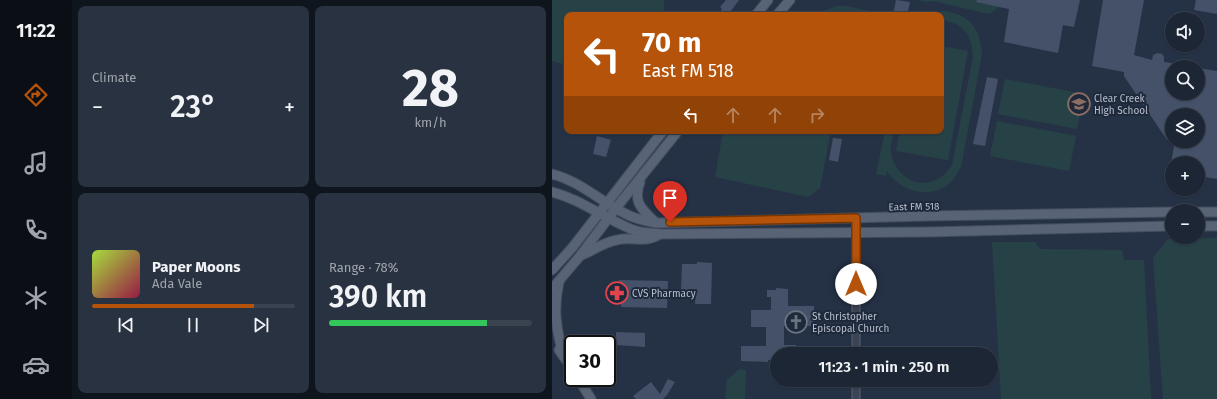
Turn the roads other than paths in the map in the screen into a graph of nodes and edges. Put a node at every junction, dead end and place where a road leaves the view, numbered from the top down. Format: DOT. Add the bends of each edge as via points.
graph roads {
  1 [pos="768,0"];
  2 [pos="790,0"];
  3 [pos="758,12"];
  4 [pos="780,12"];
  5 [pos="661,134"];
  6 [pos="676,134"];
  7 [pos="552,174"];
  8 [pos="641,179"];
  9 [pos="552,192"];
  10 [pos="606,202"];
  11 [pos="616,208"];
  12 [pos="599,212"];
  13 [pos="1165,212"];
  14 [pos="1205,212"];
  15 [pos="1217,212"];
  16 [pos="1080,213"];
  17 [pos="928,216"];
  18 [pos="856,218"];
  19 [pos="609,219"];
  20 [pos="656,223"];
  21 [pos="1165,226"];
  22 [pos="1205,226"];
  23 [pos="1217,226"];
  24 [pos="1082,228"];
  25 [pos="856,232"];
  26 [pos="929,232"];
  27 [pos="661,234"];
  28 [pos="580,256"];
  29 [pos="552,270"];
  30 [pos="559,280"];
  31 [pos="552,289"];
  32 [pos="552,338"];
  33 [pos="856,347"];
  34 [pos="552,350"];
  35 [pos="562,354"];
  36 [pos="564,357"];
  37 [pos="584,387"];
  38 [pos="856,387"];
  39 [pos="591,399"];
  40 [pos="856,399"];
  1 -- 3 [label="main road"];
  2 -- 4 [label="main road"];
  5 -- 10 [label="main road"];
  6 -- 8 [label="main road"];
  7 -- 10 [label="main road, East FM 518" via="595,194"];
  8 -- 11 [label="main road"];
  8 -- 20 [label="main road" via="637,200"];
  9 -- 12 [label="main road"];
  10 -- 11 [label="main road, East FM 518"];
  10 -- 12 [label="main road"];
  11 -- 19 [label="main road"];
  11 -- 20 [label="main road, East FM 518" via="633,218"];
  12 -- 19 [label="main road"];
  12 -- 29 [label="main road"];
  13 -- 16 [label="main road, East FM 518"];
  14 -- 15 [label="main road"];
  16 -- 17 [label="main road, East FM 518"];
  16 -- 24 [label="main road"];
  17 -- 18 [label="main road, East FM 518"];
  17 -- 26 [label="main road"];
  18 -- 20 [label="main road, East FM 518"];
  18 -- 25 [label="street"];
  19 -- 27 [label="main road" via="631,230"];
  19 -- 28 [label="main road"];
  21 -- 24 [label="main road"];
  22 -- 23 [label="main road"];
  24 -- 26 [label="main road"];
  25 -- 26 [label="main road"];
  25 -- 27 [label="main road"];
  25 -- 33 [label="street"];
  27 -- 28 [label="main road" via="653,239 615,240"];
  28 -- 30 [label="main road"];
  30 -- 31 [label="main road"];
  30 -- 35 [label="main road" via="555,313"];
  32 -- 35 [label="main road"];
  34 -- 35 [label="main road"];
  35 -- 36 [label="main road"];
  37 -- 39 [label="main road"];
  38 -- 40 [label="street"];
}
